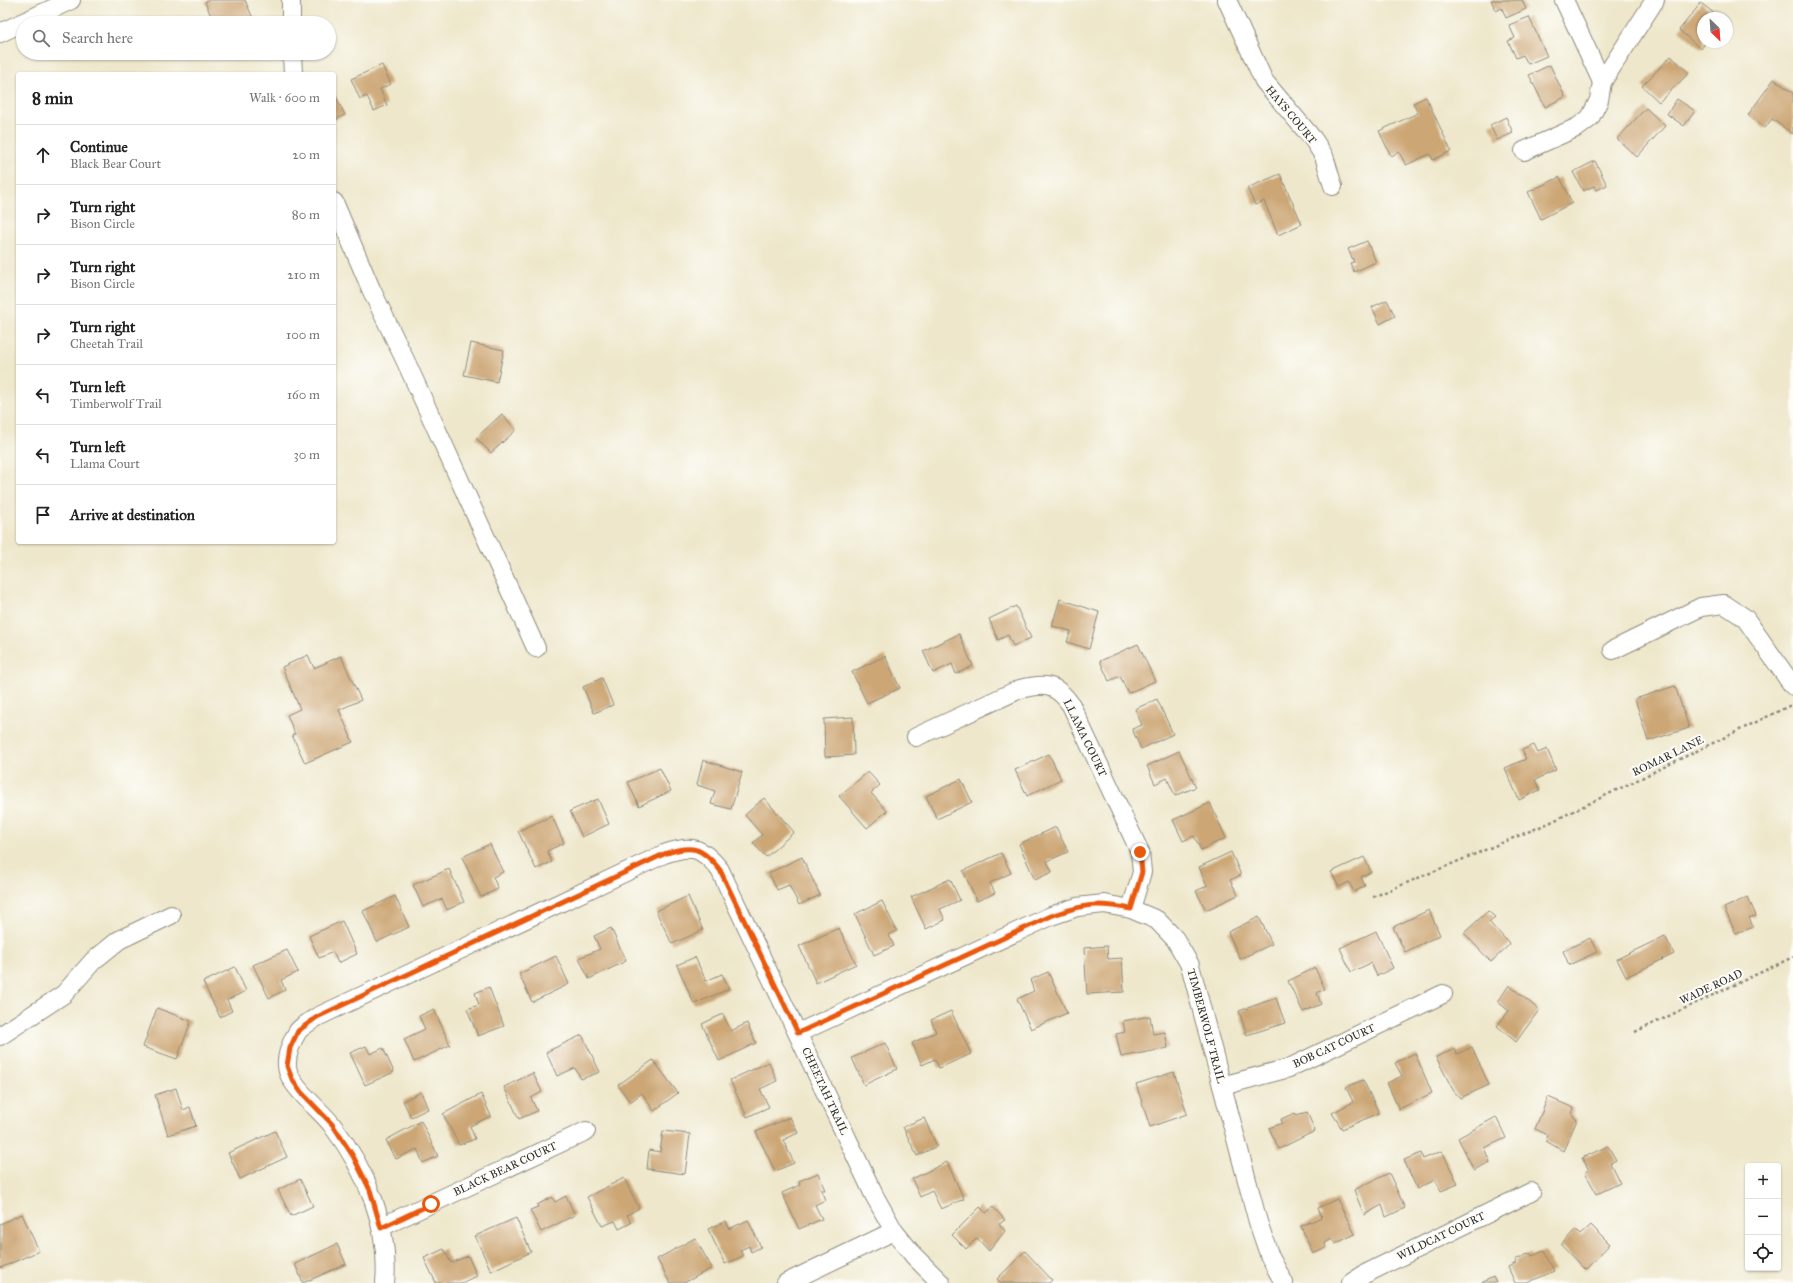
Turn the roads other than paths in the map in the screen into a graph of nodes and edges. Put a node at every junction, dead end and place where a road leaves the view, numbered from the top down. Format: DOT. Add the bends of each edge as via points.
graph roads {
  1 [pos="71,0"];
  2 [pos="291,0"];
  3 [pos="1227,0"];
  4 [pos="1564,0"];
  5 [pos="1655,0"];
  6 [pos="36,16"];
  7 [pos="291,16"];
  8 [pos="16,25"];
  9 [pos="0,32"];
  10 [pos="292,60"];
  11 [pos="293,72"];
  12 [pos="1602,82"];
  13 [pos="1524,151"];
  14 [pos="1333,186"];
  15 [pos="336,207"];
  16 [pos="536,648"];
  17 [pos="1613,650"];
  18 [pos="1793,686"];
  19 [pos="916,737"];
  20 [pos="1131,909"];
  21 [pos="171,915"];
  22 [pos="1443,994"];
  23 [pos="798,1033"];
  24 [pos="0,1036"];
  25 [pos="1222,1086"];
  26 [pos="586,1131"];
  27 [pos="1531,1192"];
  28 [pos="381,1228"];
  29 [pos="894,1231"];
  30 [pos="385,1283"];
  31 [pos="786,1283"];
  32 [pos="941,1283"];
  33 [pos="1284,1283"];
  34 [pos="1351,1283"];
  1 -- 6 [label="street"];
  2 -- 7 [label="street"];
  3 -- 14 [label="street, HAYS COURT" via="1264,81 1313,139 1324,156"];
  4 -- 12 [label="street"];
  5 -- 12 [label="street"];
  8 -- 9 [label="street"];
  10 -- 11 [label="street"];
  12 -- 13 [label="street" via="1599,100 1590,118 1578,127"];
  15 -- 16 [label="street" via="371,289"];
  17 -- 18 [label="street" via="1701,607 1724,604 1745,618"];
  19 -- 20 [label="street, LLAMA COURT" via="1020,689 1037,685 1051,687 1063,693 1140,852 1142,872"];
  20 -- 23 [label="street, TIMBERWOLF TRAIL" via="1104,904 1077,906"];
  20 -- 25 [label="street, TIMBERWOLF TRAIL" via="1156,920 1175,939 1190,965"];
  21 -- 24 [label="street" via="118,940 93,961 64,994"];
  22 -- 25 [label="street, BOB CAT COURT" via="1289,1068"];
  23 -- 28 [label="street, CHEETAH TRAIL" via="720,870 710,856 690,848 664,854 317,1017 298,1031 290,1048 287,1066 292,1079 332,1124 353,1156 370,1190"];
  23 -- 29 [label="street, CHEETAH TRAIL" via="874,1195"];
  25 -- 33 [label="street, TIMBERWOLF TRAIL" via="1258,1222 1270,1257"];
  26 -- 28 [label="street, BLACK BEAR COURT"];
  27 -- 34 [label="street, WILDCAT COURT"];
  28 -- 30 [label="street" via="386,1263"];
  29 -- 31 [label="street"];
  29 -- 32 [label="street, CHEETAH TRAIL"];
}
